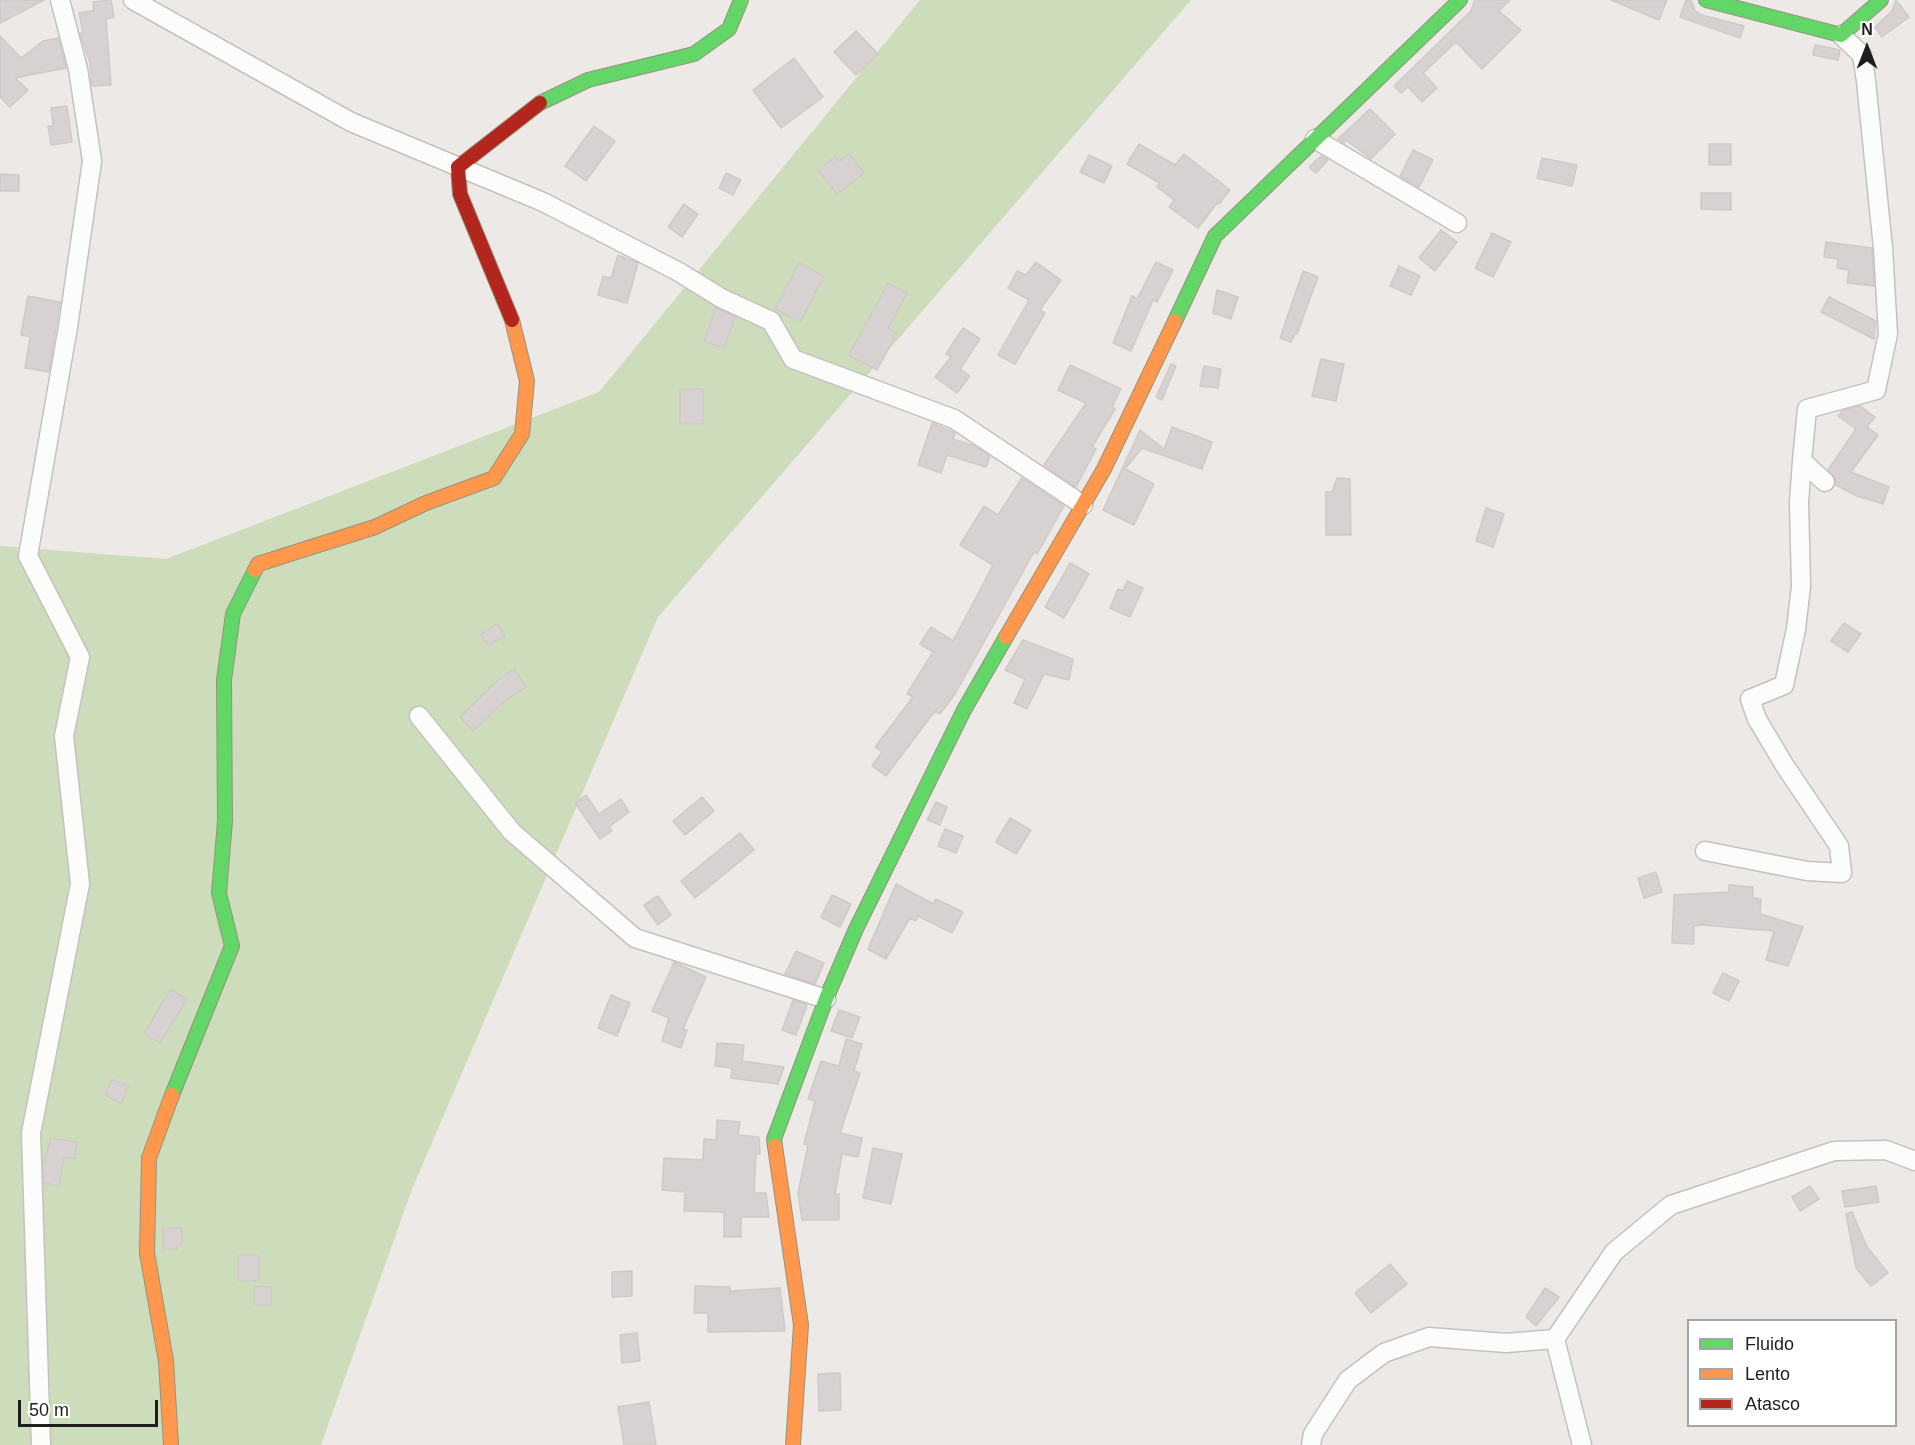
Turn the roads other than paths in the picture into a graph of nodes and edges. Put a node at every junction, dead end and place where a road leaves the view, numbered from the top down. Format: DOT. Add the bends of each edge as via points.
graph roads {
  1 [pos="133,0"];
  2 [pos="741,0"];
  3 [pos="1460,0"];
  4 [pos="1706,0"];
  5 [pos="1881,0"];
  6 [pos="63,1"];
  7 [pos="1841,35"];
  8 [pos="1315,139"];
  9 [pos="458,167"];
  10 [pos="1458,223"];
  11 [pos="1802,461"];
  12 [pos="1825,482"];
  13 [pos="1083,505"];
  14 [pos="419,716"];
  15 [pos="1705,851"];
  16 [pos="826,999"];
  17 [pos="1915,1161"];
  18 [pos="1555,1339"];
  19 [pos="41,1445"];
  20 [pos="171,1445"];
  21 [pos="793,1445"];
  22 [pos="1311,1445"];
  23 [pos="1582,1445"];
  1 -- 9 [label="street" via="351,122"];
  2 -- 9 [label="street" via="729,29 694,54 588,80 536,105"];
  3 -- 8 [label="street"];
  4 -- 7 [label="street"];
  5 -- 7 [label="street"];
  6 -- 19 [label="street" via="92,161 28,556 80,657 64,736 80,884 31,1133"];
  7 -- 11 [label="street" via="1862,55 1883,248 1888,334 1875,390 1807,409"];
  8 -- 10 [label="street"];
  8 -- 13 [label="street" via="1215,236"];
  9 -- 13 [label="street" via="543,202 771,321 793,359 954,419"];
  9 -- 20 [label="street" via="460,194 515,327 527,381 522,434 495,478 375,527 258,564 232,614 224,680 225,820 219,893 232,946 149,1158 147,1253 166,1361"];
  11 -- 12 [label="street"];
  11 -- 15 [label="street" via="1801,586 1784,685 1750,699 1757,719 1785,766 1839,846 1842,873 1807,871"];
  13 -- 16 [label="street" via="964,710 856,928"];
  14 -- 16 [label="street" via="512,832 635,938"];
  16 -- 21 [label="street" via="774,1139 801,1325"];
  17 -- 18 [label="street" via="1886,1150 1834,1151 1671,1205 1614,1252"];
  18 -- 22 [label="street" via="1506,1343 1429,1337 1384,1353 1348,1380 1313,1434"];
  18 -- 23 [label="street"];
}
